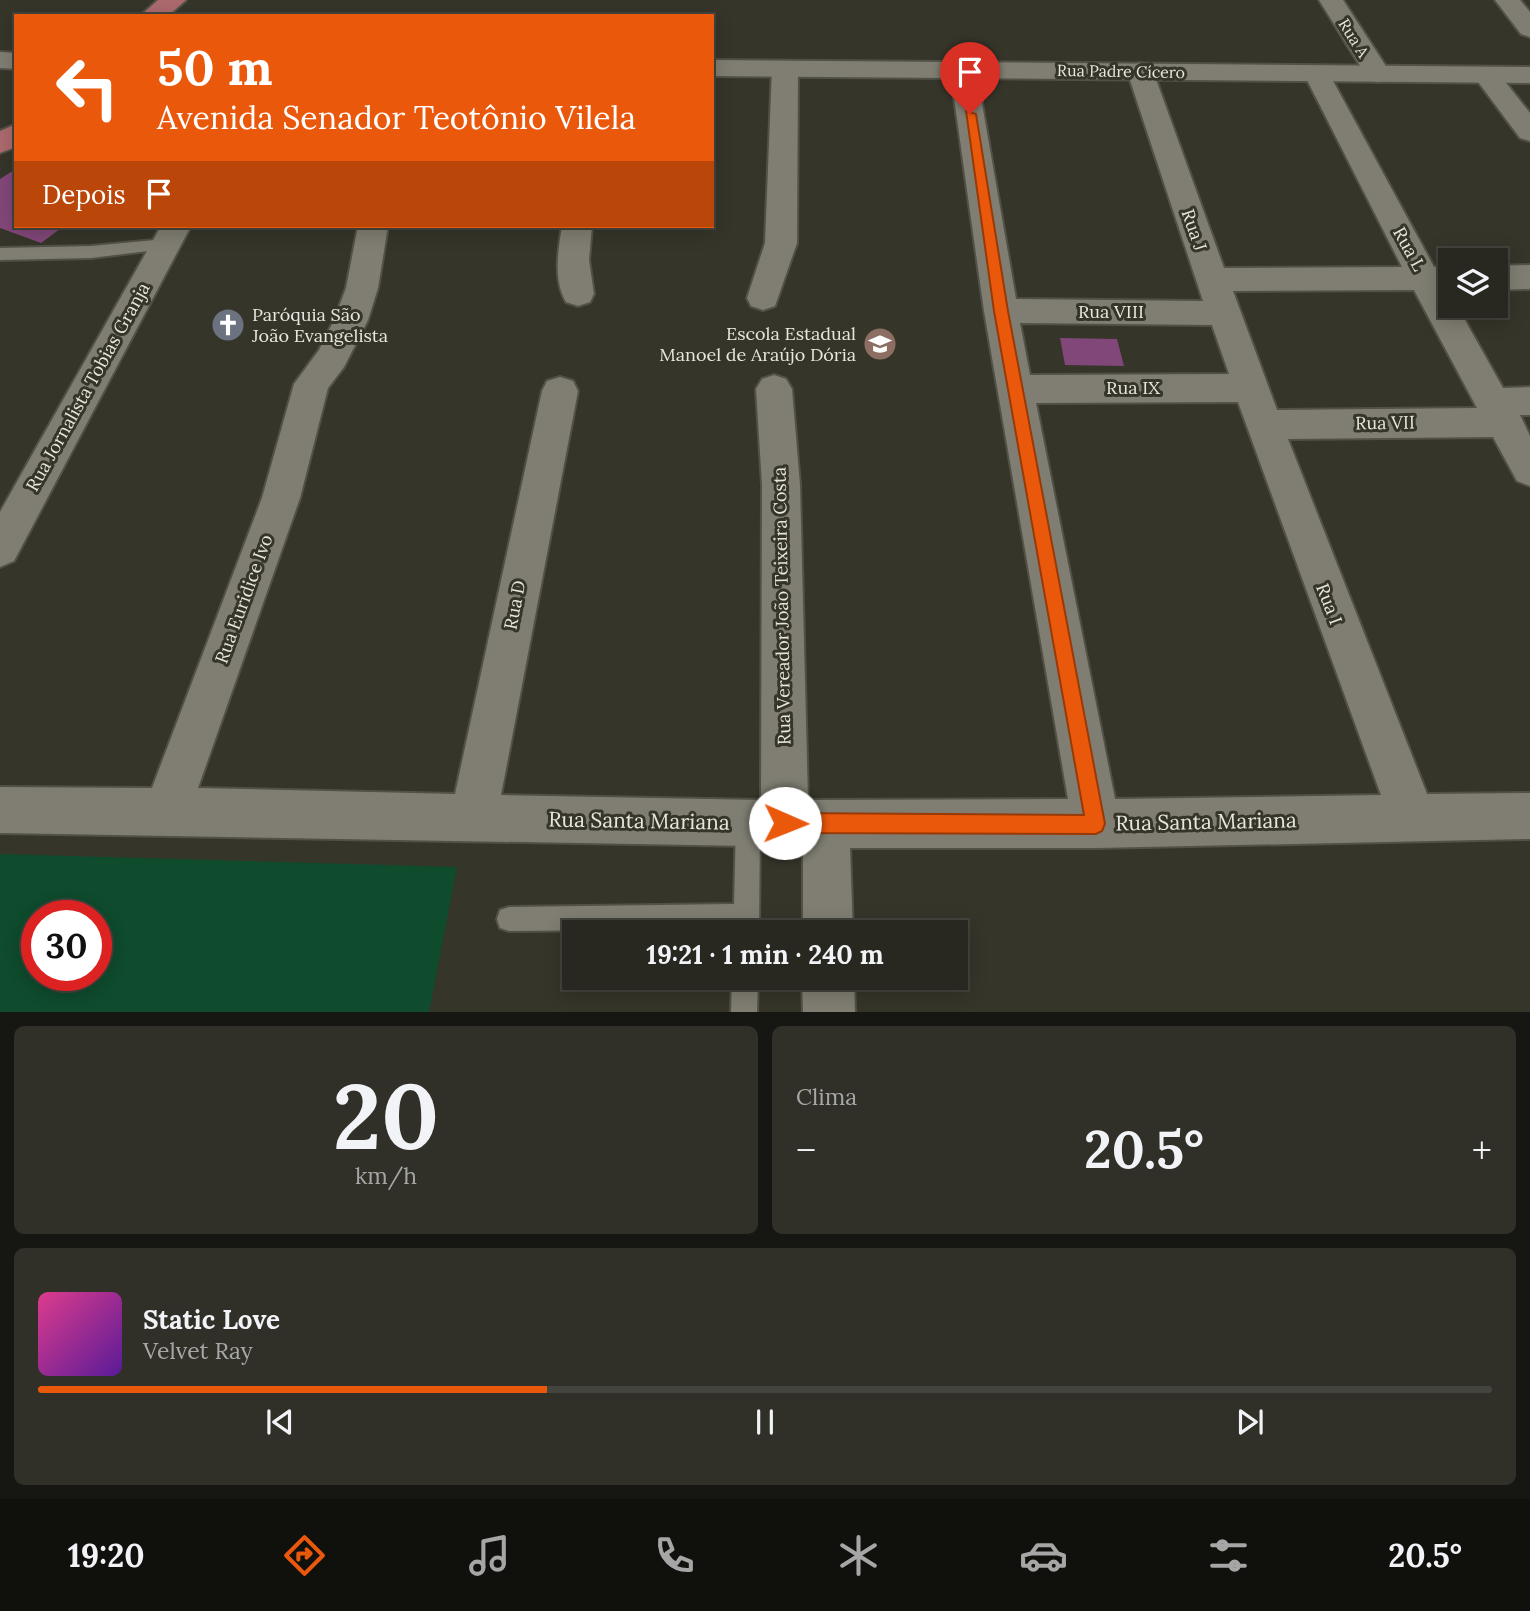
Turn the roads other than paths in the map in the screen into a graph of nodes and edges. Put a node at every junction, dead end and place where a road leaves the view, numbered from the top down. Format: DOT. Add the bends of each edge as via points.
graph roads {
  1 [pos="174,0"];
  2 [pos="201,0"];
  3 [pos="1331,0"];
  4 [pos="1507,0"];
  5 [pos="155,14"];
  6 [pos="182,14"];
  7 [pos="1530,29"];
  8 [pos="714,68"];
  9 [pos="785,69"];
  10 [pos="963,69"];
  11 [pos="1139,71"];
  12 [pos="1317,74"];
  13 [pos="1378,75"];
  14 [pos="1486,75"];
  15 [pos="1530,75"];
  16 [pos="1530,132"];
  17 [pos="373,228"];
  18 [pos="577,228"];
  19 [pos="171,235"];
  20 [pos="0,254"];
  21 [pos="1530,277"];
  22 [pos="1508,278"];
  23 [pos="1438,279"];
  24 [pos="1211,280"];
  25 [pos="578,294"];
  26 [pos="763,298"];
  27 [pos="1001,311"];
  28 [pos="1222,313"];
  29 [pos="1459,318"];
  30 [pos="1250,388"];
  31 [pos="774,389"];
  32 [pos="1016,389"];
  33 [pos="560,391"];
  34 [pos="1509,408"];
  35 [pos="1265,425"];
  36 [pos="1530,470"];
  37 [pos="0,549"];
  38 [pos="0,810"];
  39 [pos="167,811"];
  40 [pos="1530,816"];
  41 [pos="1413,818"];
  42 [pos="473,819"];
  43 [pos="787,823"];
  44 [pos="1096,824"];
  45 [pos="509,919"];
  46 [pos="562,920"];
  47 [pos="748,920"];
  48 [pos="823,920"];
  49 [pos="745,990"];
  50 [pos="828,990"];
  51 [pos="744,1012"];
  52 [pos="829,1012"];
  1 -- 5 [label="main road"];
  2 -- 6 [label="main road"];
  3 -- 13 [label="street, Rua A"];
  4 -- 7 [label="street"];
  8 -- 9 [label="street, Rua Padre Cícero"];
  9 -- 10 [label="street, Rua Padre Cícero"];
  9 -- 26 [label="street" via="781,243"];
  10 -- 11 [label="street, Rua Padre Cícero"];
  10 -- 27 [label="street"];
  11 -- 12 [label="street, Rua Padre Cícero"];
  11 -- 24 [label="street, Rua J"];
  12 -- 13 [label="street, Rua Padre Cícero"];
  12 -- 23 [label="street, Rua L" via="1366,172"];
  13 -- 14 [label="street, Rua Padre Cícero"];
  14 -- 15 [label="street, Rua Padre Cícero"];
  14 -- 16 [label="street"];
  17 -- 39 [label="street, Rua Euridice Ivo" via="351,320 332,358 312,384 281,498"];
  18 -- 25 [label="street" via="573,260"];
  19 -- 20 [label="lane" via="91,252"];
  19 -- 37 [label="street, Rua Jornalista Tobias Granja"];
  21 -- 22 [label="street"];
  23 -- 24 [label="street"];
  24 -- 28 [label="street, Rua J"];
  27 -- 28 [label="street, Rua VIII"];
  27 -- 32 [label="street"];
  28 -- 30 [label="street, Rua J"];
  29 -- 34 [label="street, Rua L"];
  30 -- 32 [label="street, Rua IX"];
  30 -- 35 [label="street, Rua I"];
  31 -- 43 [label="street, Rua Vereador João Teixeira Costa" via="781,485"];
  32 -- 44 [label="street"];
  33 -- 42 [label="street, Rua D"];
  34 -- 35 [label="street, Rua VII"];
  34 -- 36 [label="street, Rua L"];
  35 -- 41 [label="street, Rua I"];
  38 -- 39 [label="street, Rua Santa Mariana"];
  39 -- 42 [label="street, Rua Santa Mariana"];
  40 -- 41 [label="street, Rua Santa Mariana"];
  41 -- 44 [label="street, Rua Santa Mariana"];
  42 -- 43 [label="street, Rua Santa Mariana"];
  43 -- 44 [label="street, Rua Santa Mariana"];
  43 -- 47 [label="lane"];
  43 -- 48 [label="street, Rua Vereador João Teixeira Costa"];
  45 -- 46 [label="lane"];
  49 -- 51 [label="lane"];
  50 -- 52 [label="street"];
}
